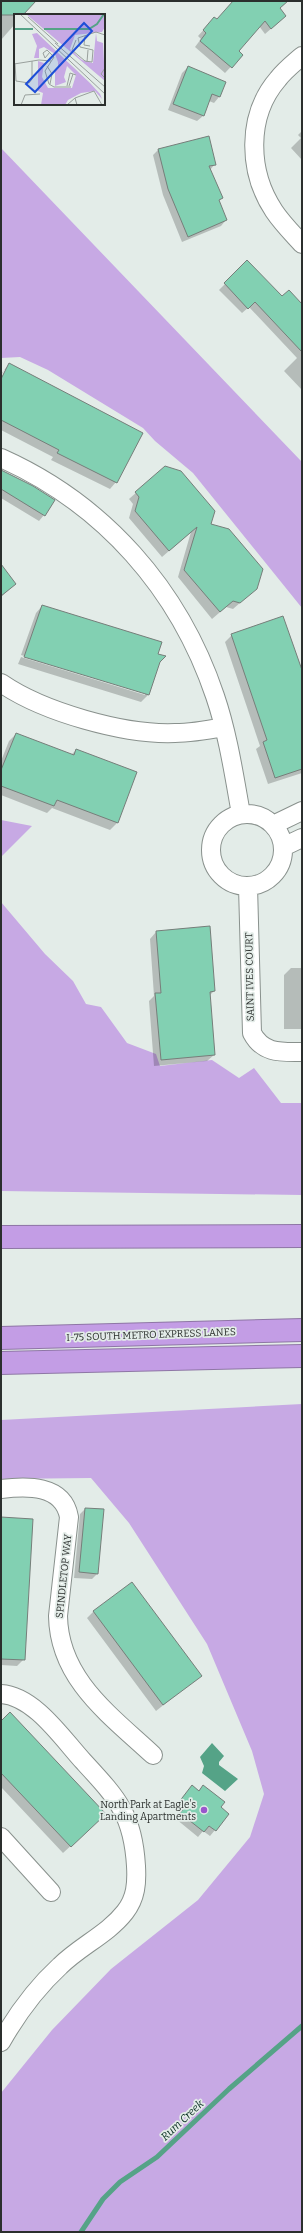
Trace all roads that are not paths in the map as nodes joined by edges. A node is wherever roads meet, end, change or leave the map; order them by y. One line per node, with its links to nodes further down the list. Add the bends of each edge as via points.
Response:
1 (302, 56): 2 (street, via 277,79 268,93 257,120 254,143 257,172 265,197)
2 (302, 244)
3 (1, 458): 5 (street, via 80,504 120,538 144,565 166,595 190,637 211,685)
4 (1, 683): 5 (street, via 39,703 83,718 128,729 174,733)
5 (224, 726): 7 (street)
6 (302, 811): 8 (street)
7 (241, 814): 8 (street, via 258,816); 11 (street, via 228,819 217,829 211,854 215,867 223,878 234,884)
8 (273, 825): 10 (street)
9 (302, 838): 10 (street)
10 (283, 847): 11 (street, via 281,862 274,874 263,883)
11 (248, 886): 12 (street, SAINT IVES COURT, via 252,1033 258,1044 268,1050)
12 (302, 1052)
13 (302, 1236): 14 (highway)
14 (1, 1237)
15 (302, 1330): 16 (highway, I-75 SOUTH METRO EXPRESS LANES)
16 (1, 1338)
17 (302, 1356): 18 (highway)
18 (1, 1363)
19 (1, 1489): 21 (street, SPINDLETOP WAY, via 37,1488 54,1494 64,1503 69,1516 58,1616 59,1637 64,1656 88,1692)
20 (1, 1694): 24 (street, via 16,1696 35,1708 120,1804 131,1827 135,1844 137,1884 132,1903 114,1924 56,1970 15,2017)
21 (153, 1755)
22 (1, 1837): 23 (street)
23 (51, 1892)
24 (1, 2042)

